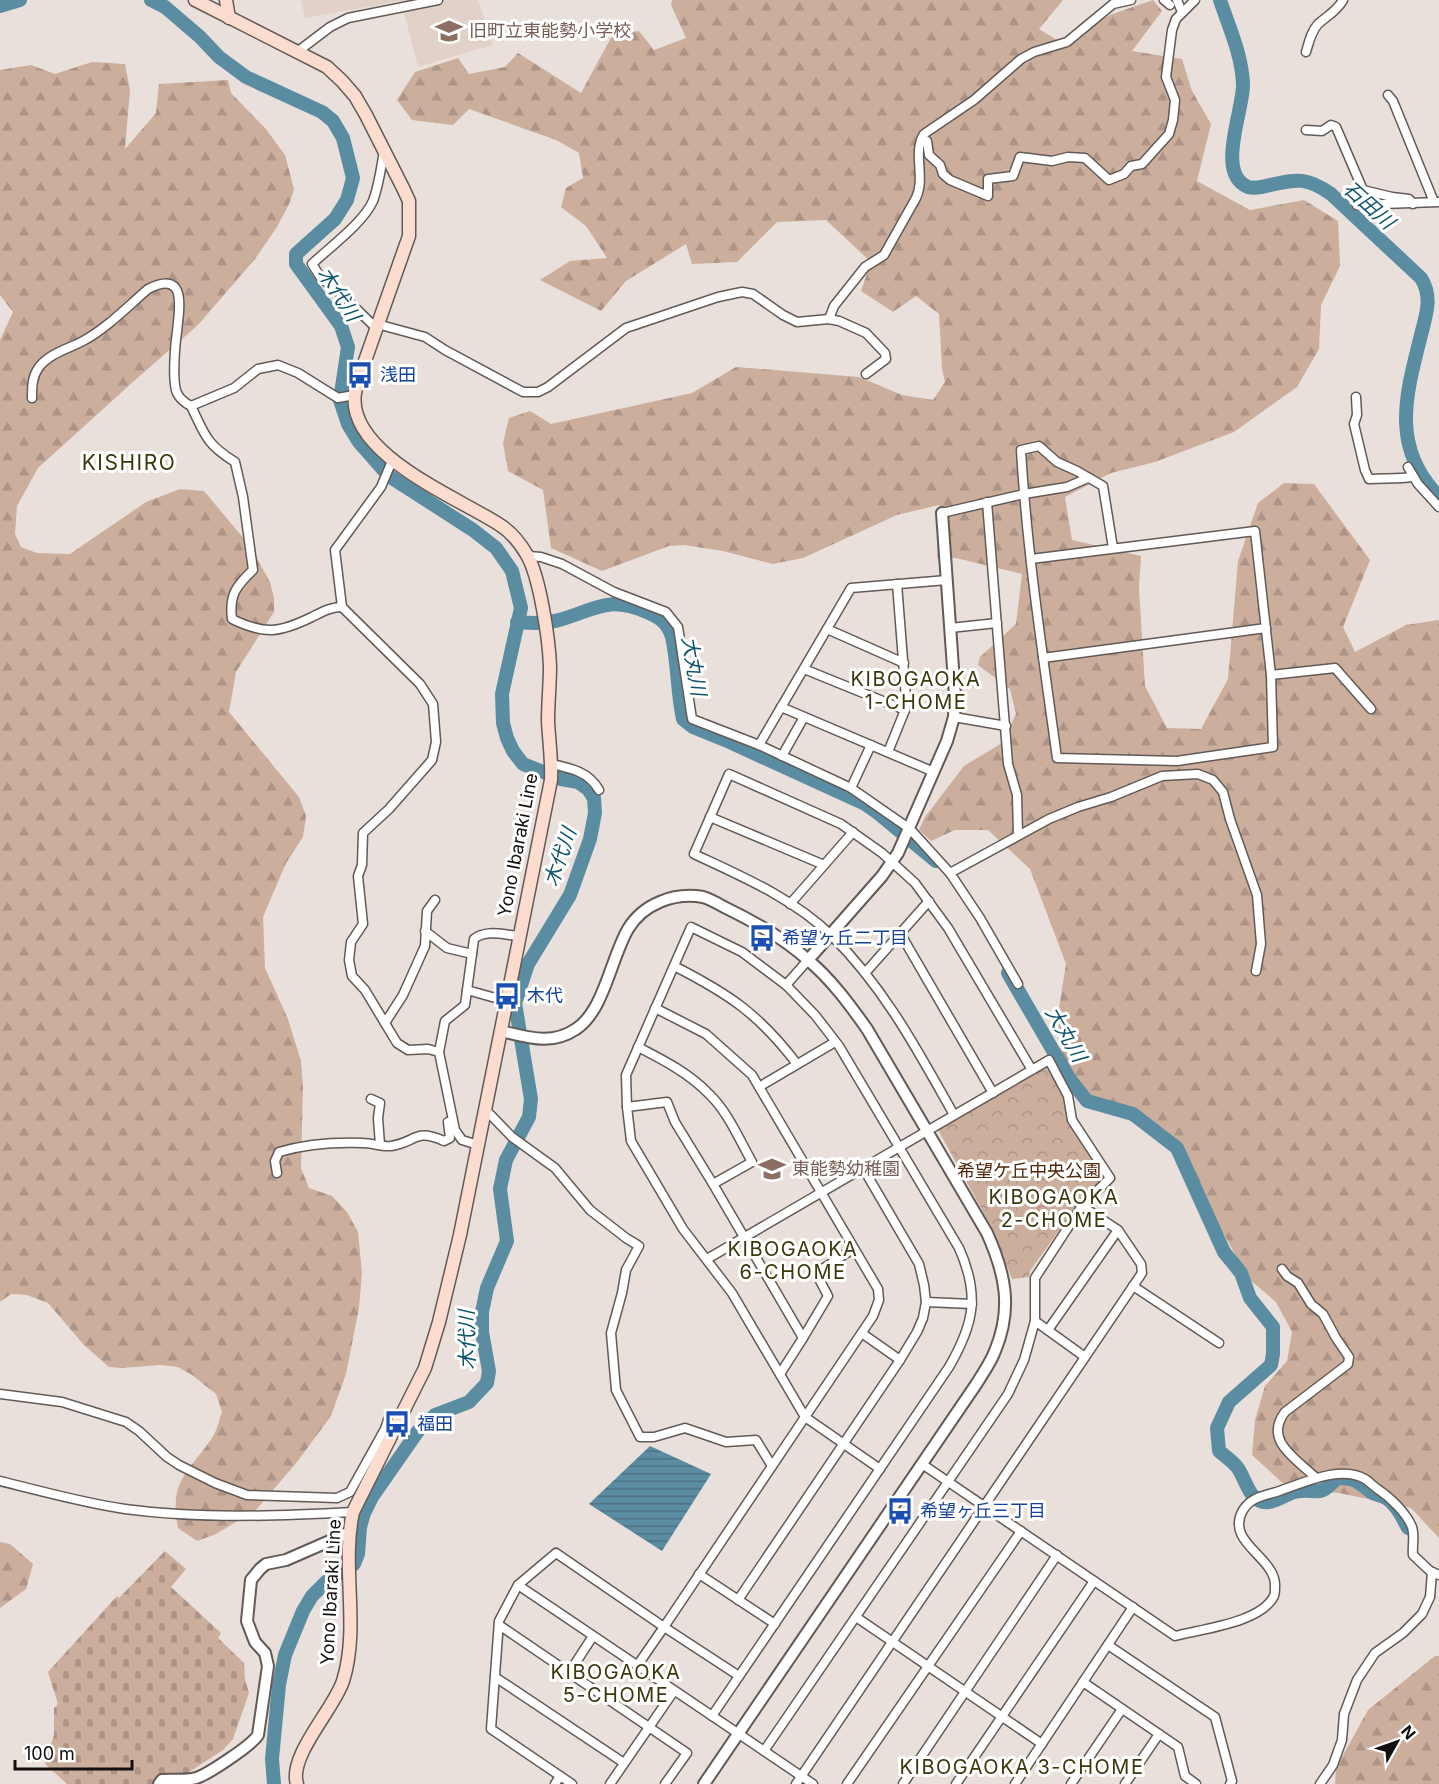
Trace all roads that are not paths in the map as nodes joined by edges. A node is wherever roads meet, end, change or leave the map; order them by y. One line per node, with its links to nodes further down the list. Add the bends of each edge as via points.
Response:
1 (195, 0): 9 (main road)
2 (226, 0): 9 (main road)
3 (438, 0): 10 (street, via 348,18)
4 (1131, 0): 14 (street, via 1113,4 1067,42 1021,59 975,100)
5 (1195, 0): 8 (street)
6 (1343, 0): 11 (street, via 1317,26)
7 (1170, 2): 8 (street)
8 (1182, 12): 14 (street, via 1172,30 1166,77 1175,100 1169,134 1142,164 1131,166 1124,174 1109,180 1085,158 1052,161 1020,157 1013,176 988,179 988,196 943,174)
9 (229, 18): 10 (main road)
10 (297, 52): 15 (main road, via 327,67 342,81 355,96)
11 (1306, 52)
12 (1388, 95): 16 (street)
13 (1306, 130): 17 (street, via 1336,127 1363,190 1410,199)
14 (922, 138): 19 (street, via 920,189 916,198 884,255 866,267 834,306)
15 (384, 151): 20 (main road, via 406,195 410,215 409,236); 20 (street, via 379,183 365,214 312,264 321,278)
16 (1437, 202): 17 (street)
17 (1413, 204): 18 (street)
18 (1357, 205)
19 (829, 319): 20 (street, via 797,322 742,291 718,297 626,328 538,392 523,392 424,337); 21 (street, via 866,333 885,352 882,364)
20 (376, 325): 22 (main road)
21 (866, 374)
22 (354, 394): 25 (street, via 338,398 278,365 258,369 234,388); 26 (main road, Yono Ibaraki Line, via 357,415)
23 (1356, 397): 28 (street, via 1354,424 1369,479)
24 (32, 398): 25 (street, via 32,384 41,365 103,327 148,289 166,283 179,292 181,306 175,359 177,392 184,403)
25 (191, 405): 39 (street, via 207,440 236,462 243,497 253,570 237,585 230,605 232,620 249,628 275,631 332,607)
26 (392, 461): 35 (main road, Yono Ibaraki Line, via 501,525); 39 (street, via 381,487 335,550)
27 (1408, 467): 28 (street)
28 (1413, 477): 32 (street)
29 (1088, 478): 30 (street, via 1067,487); 30 (street, via 1057,462 1039,446 1021,450); 34 (street, via 1103,486)
30 (1024, 494): 31 (street); 36 (street)
31 (987, 502): 33 (street); 40 (street)
32 (1439, 507)
33 (942, 513): 37 (street)
34 (1113, 548): 36 (street); 43 (street, via 1255,531)
35 (528, 556): 54 (street, via 562,564 615,592 666,612 678,627 692,718); 58 (main road, Yono Ibaraki Line, via 550,664)
36 (1031, 559): 44 (street)
37 (947, 580): 38 (street); 42 (street)
38 (897, 584): 41 (street, via 851,588); 45 (street)
39 (342, 607): 86 (street, via 420,684 433,704 436,742 432,760 363,833 358,876 363,924 351,942 349,960 352,976)
40 (997, 623): 42 (street); 53 (street)
41 (827, 628): 45 (street); 46 (street)
42 (950, 628): 52 (street)
43 (1266, 628): 44 (street); 47 (street)
44 (1043, 657): 47 (street, via 1057,758 1177,760 1273,747)
45 (904, 663): 50 (street)
46 (804, 669): 48 (street); 50 (street)
47 (1270, 675): 49 (street, via 1335,668)
48 (781, 707): 51 (street); 54 (street)
49 (1371, 709)
50 (904, 711): 56 (street)
51 (804, 717): 55 (street); 57 (street)
52 (954, 717): 53 (street); 59 (street)
53 (1006, 726): 65 (street, via 1008,764 1017,795)
54 (759, 745): 57 (street)
55 (871, 745): 56 (street); 60 (street)
56 (888, 752): 59 (street)
57 (782, 756): 60 (street)
58 (551, 771): 61 (street, via 573,769 590,777); 75 (main road, Yono Ibaraki Line)
59 (934, 772): 64 (street)
60 (851, 788): 64 (street)
61 (599, 790)
62 (710, 817): 63 (street, via 729,774); 67 (street); 71 (street, via 694,854)
63 (853, 832): 66 (street); 67 (street)
64 (908, 833): 66 (street); 68 (street)
65 (1018, 836): 68 (street); 79 (street, via 1078,807 1162,776 1198,774 1213,780 1223,792 1257,895 1261,944)
66 (892, 863): 70 (street); 74 (street)
67 (824, 865): 71 (street)
68 (950, 873): 81 (street)
69 (435, 900): 72 (street, via 427,911)
70 (929, 901): 73 (street); 92 (street)
71 (790, 904): 74 (street)
72 (424, 931): 76 (street, via 447,948); 86 (street, via 425,946 403,995)
73 (900, 933): 80 (street); 94 (street)
74 (830, 934): 77 (street); 80 (street)
75 (519, 936): 76 (street, via 479,935 474,939); 84 (main road, Yono Ibaraki Line)
76 (472, 954): 83 (street)
77 (808, 960): 82 (street); 87 (street, via 777,936 705,898 668,898 649,907 627,930 597,1001 576,1030 547,1040); 100 (street, via 867,1029)
78 (674, 966): 82 (street, via 691,927 742,952); 85 (street); 91 (street, via 708,983 756,1017)
79 (1256, 971)
80 (865, 973): 99 (street, via 888,1002)
81 (1018, 984)
82 (786, 985): 88 (street)
83 (467, 990): 84 (street); 90 (street, via 465,1005 445,1022)
84 (506, 1001): 87 (main road, Yono Ibaraki Line)
85 (655, 1008): 89 (street); 93 (street, via 706,1034 752,1075)
86 (385, 1023): 90 (street, via 397,1043 408,1050)
87 (503, 1032): 98 (main road, Yono Ibaraki Line)
88 (835, 1042): 91 (street); 103 (street)
89 (638, 1047): 97 (street, via 626,1074); 106 (street, via 686,1074 710,1094 752,1161)
90 (439, 1052): 96 (street)
91 (797, 1064): 93 (street)
92 (1032, 1070): 94 (street); 108 (street, via 1049,1060 1068,1096 1072,1120 1110,1178)
93 (759, 1087): 107 (street)
94 (993, 1093): 99 (street)
95 (371, 1099): 101 (street, via 380,1102)
96 (449, 1107): 101 (street, via 447,1140 425,1134 389,1146); 102 (street, via 462,1140)
97 (627, 1107): 106 (street, via 667,1102); 112 (street, via 631,1141 683,1229)
98 (484, 1108): 102 (main road, Yono Ibaraki Line); 130 (street, via 512,1137 555,1168 590,1210 639,1246 626,1270 611,1334 616,1390 640,1437 685,1428 726,1442 756,1440)
99 (954, 1115): 100 (street)
100 (927, 1131): 103 (street); 129 (street, via 987,1233 1004,1279 1006,1305 995,1351)
101 (380, 1145): 105 (street, via 335,1142 294,1148 276,1155)
102 (478, 1146): 136 (main road, Yono Ibaraki Line, via 430,1353)
103 (899, 1147): 104 (street); 116 (street, via 968,1267)
104 (863, 1168): 107 (street); 115 (street, via 919,1264)
105 (277, 1173)
106 (713, 1185): 110 (street)
107 (822, 1192): 110 (street); 111 (street)
108 (1082, 1206): 109 (street); 117 (street, via 1035,1278)
109 (1118, 1230): 114 (street, via 1141,1264 1142,1273); 118 (street)
110 (744, 1237): 112 (street); 120 (street)
111 (853, 1249): 119 (street, via 878,1289 877,1307); 120 (street, via 816,1272 828,1296)
112 (707, 1259): 124 (street)
113 (1282, 1269): 132 (street, via 1323,1314 1349,1357 1348,1364 1279,1420 1278,1437 1283,1446)
114 (1133, 1286): 121 (street); 122 (street)
115 (926, 1302): 116 (street); 123 (street, via 918,1332)
116 (972, 1304): 131 (street, via 967,1334 958,1351)
117 (1035, 1321): 118 (street); 134 (street, via 1024,1360 1008,1394)
118 (1048, 1330): 122 (street)
119 (863, 1334): 123 (street); 126 (street)
120 (803, 1338): 124 (street)
121 (1220, 1343)
122 (1085, 1357): 135 (street)
123 (900, 1360): 128 (street)
124 (780, 1374): 126 (street)
125 (0, 1394): 127 (street, via 62,1402 126,1422 179,1465 246,1495 273,1497 337,1498 350,1492)
126 (805, 1417): 128 (street); 130 (street)
127 (388, 1420)
128 (843, 1443): 131 (street); 144 (street)
129 (922, 1464): 134 (street); 165 (street)
130 (772, 1466): 141 (street)
131 (880, 1469): 147 (street)
132 (1316, 1478): 140 (street, via 1352,1474 1366,1479 1394,1501 1412,1527 1413,1555); 145 (street, via 1254,1499 1243,1511 1238,1526 1242,1537 1276,1579 1275,1596 1264,1607 1247,1618 1175,1635)
133 (0, 1481): 136 (street, via 125,1509 210,1515)
134 (948, 1481): 135 (street); 146 (street)
135 (984, 1506): 137 (street); 151 (street)
136 (353, 1512): 138 (main road, Yono Ibaraki Line)
137 (1021, 1532): 139 (street); 154 (street)
138 (348, 1533): 173 (street, via 286,1560 266,1564 251,1580 247,1621 268,1666 254,1742 196,1778 162,1780); 174 (main road, Yono Ibaraki Line, via 348,1660 335,1700 302,1754 296,1770)
139 (1057, 1555): 142 (street); 160 (street)
140 (1435, 1573): 188 (street, via 1422,1614 1375,1653 1357,1680 1344,1714 1342,1740 1333,1765)
141 (699, 1574): 144 (street); 149 (street)
142 (1094, 1581): 145 (street); 163 (street)
143 (518, 1586): 148 (street); 149 (street, via 556,1553); 150 (street)
144 (738, 1600): 147 (street)
145 (1133, 1607): 152 (street)
146 (856, 1617): 151 (street); 168 (street)
147 (775, 1624): 156 (street)
148 (499, 1625): 155 (street); 157 (street)
149 (664, 1627): 153 (street); 156 (street)
150 (593, 1636): 153 (street); 155 (street)
151 (892, 1642): 154 (street); 171 (street)
152 (1108, 1645): 158 (street); 187 (street, via 1215,1718)
153 (637, 1666): 159 (street)
154 (928, 1666): 160 (street); 180 (street)
155 (569, 1673): 164 (street)
156 (739, 1676): 162 (street)
157 (495, 1677): 169 (street); 170 (street, via 491,1729)
158 (1083, 1682): 161 (street); 167 (street)
159 (674, 1690): 162 (street); 164 (street)
160 (965, 1692): 163 (street); 181 (street)
161 (1122, 1709): 166 (street); 184 (street)
162 (712, 1716): 165 (street)
163 (1002, 1717): 167 (street); 182 (street)
164 (649, 1727): 169 (street); 177 (street, via 687,1753)
165 (738, 1734): 168 (street); 178 (street)
166 (1159, 1734): 172 (street, via 1178,1747); 185 (street)
167 (1042, 1744): 183 (street)
168 (764, 1751): 171 (street)
169 (624, 1763): 176 (street)
170 (558, 1780): 175 (street)
171 (799, 1780): 179 (street)
172 (1182, 1780): 186 (street)
173 (159, 1784)
174 (297, 1784)
175 (572, 1784)
176 (610, 1784)
177 (665, 1784)
178 (704, 1784)
179 (813, 1784)
180 (848, 1784)
181 (903, 1784)
182 (956, 1784)
183 (1015, 1784)
184 (1071, 1784)
185 (1125, 1784)
186 (1196, 1784)
187 (1230, 1784)
188 (1320, 1784)

